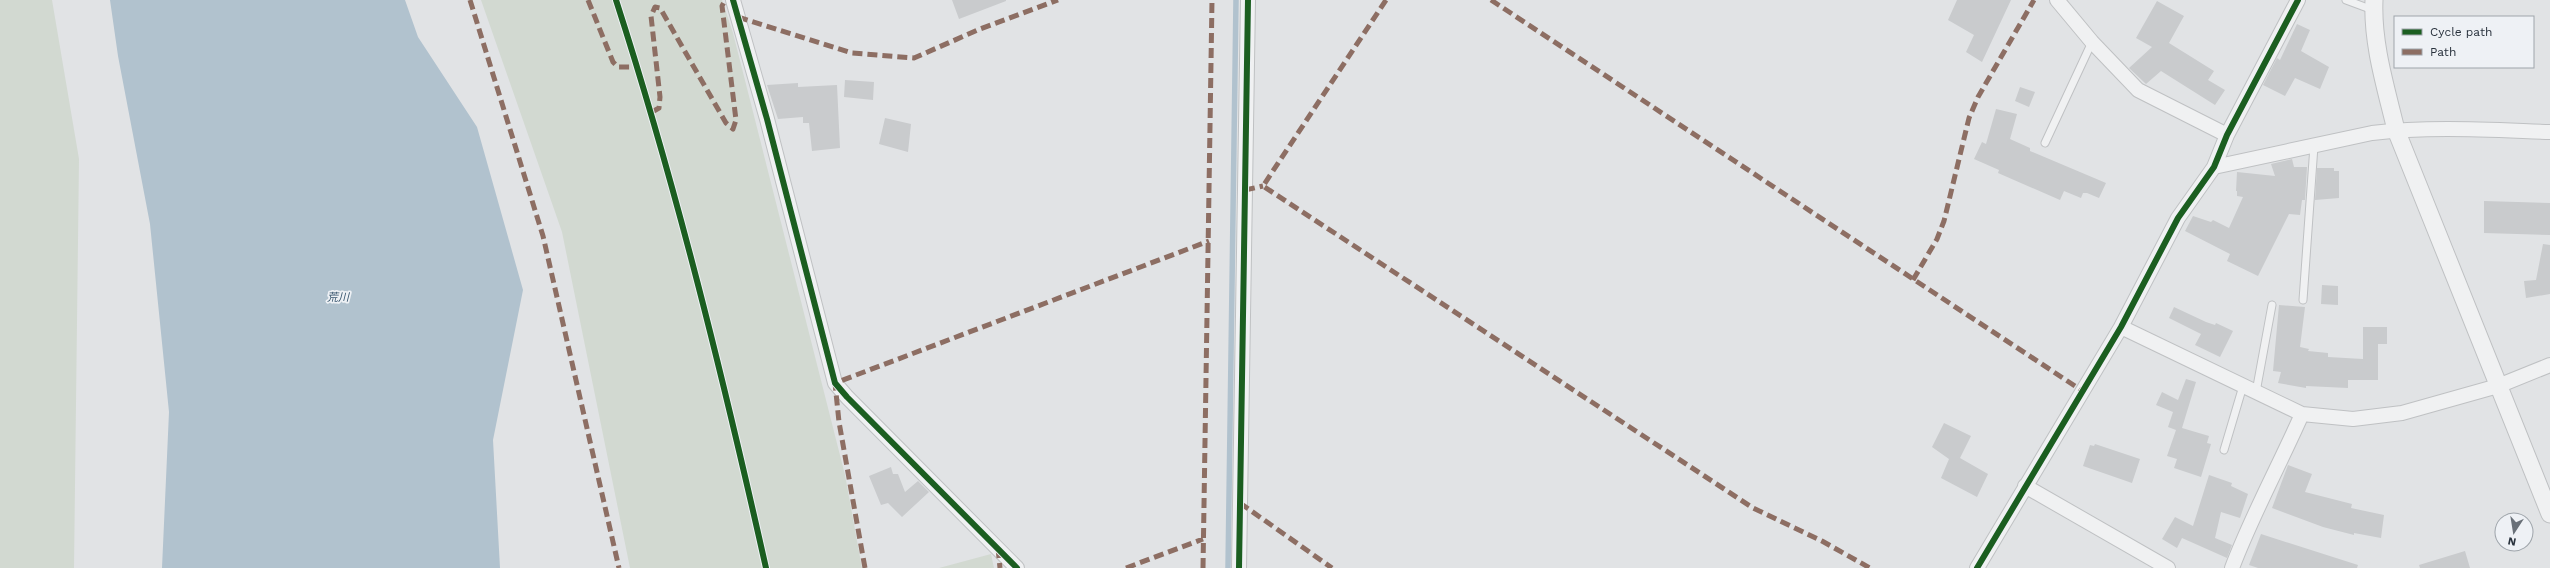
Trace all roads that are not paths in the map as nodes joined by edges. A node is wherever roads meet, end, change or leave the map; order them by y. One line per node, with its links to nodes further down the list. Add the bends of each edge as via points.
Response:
1 (733, 0): 24 (street, via 767,119 835,383)
2 (1248, 0): 25 (street)
3 (2057, 0): 7 (street)
4 (2298, 0): 10 (street)
5 (2346, 0): 6 (lane)
6 (2373, 5): 8 (street, via 2382,73)
7 (2092, 42): 10 (street, via 2138,90); 11 (lane)
8 (2396, 130): 9 (street); 12 (street); 18 (street)
9 (2550, 132)
10 (2227, 136): 13 (street)
11 (2044, 144)
12 (2314, 146): 13 (street); 14 (lane)
13 (2214, 167): 16 (street, via 2178,218)
14 (2303, 300)
15 (2272, 304): 19 (lane)
16 (2121, 327): 19 (street); 22 (street)
17 (2550, 365): 18 (street)
18 (2498, 386): 20 (street, via 2402,413 2353,419); 23 (street)
19 (2249, 389): 20 (street); 21 (lane)
20 (2302, 414): 28 (street, via 2247,530)
21 (2224, 450)
22 (2025, 486): 26 (street); 27 (street)
23 (2550, 514)
24 (1017, 568)
25 (1239, 568)
26 (1977, 568)
27 (2168, 568)
28 (2232, 568)

